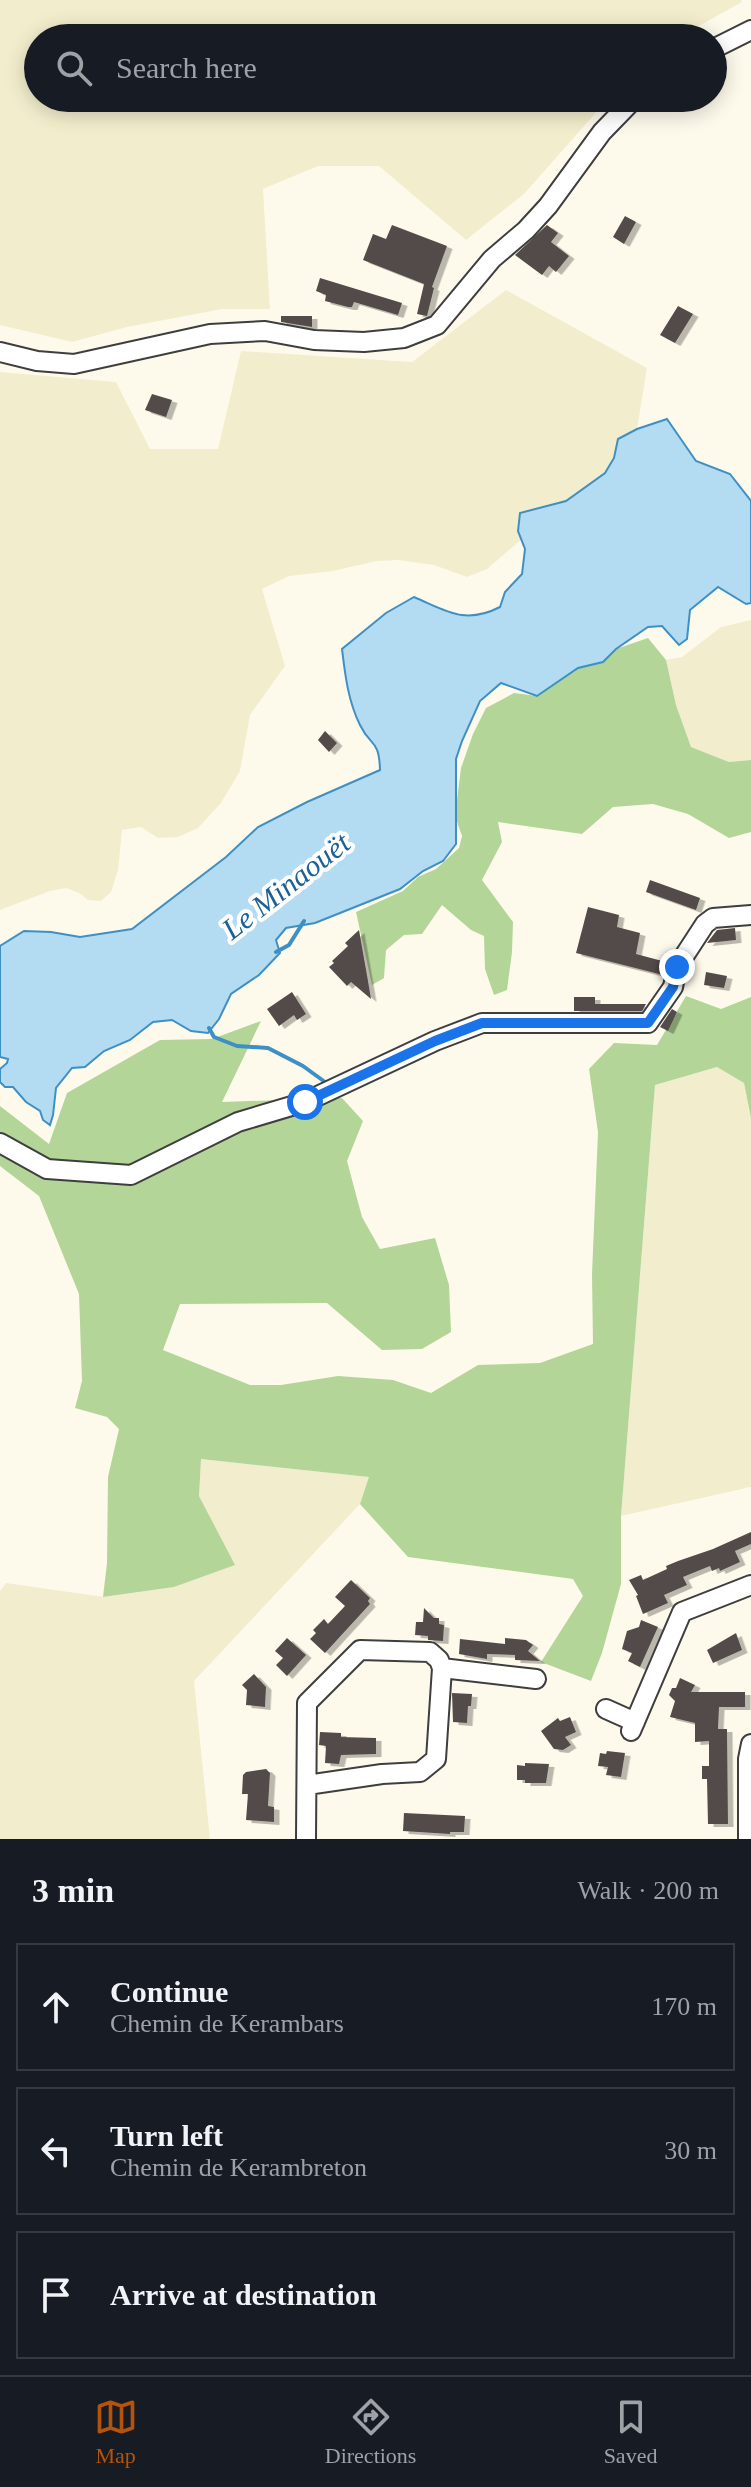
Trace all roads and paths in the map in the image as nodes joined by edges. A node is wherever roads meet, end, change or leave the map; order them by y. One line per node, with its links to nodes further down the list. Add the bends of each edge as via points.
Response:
1 (751, 30): 2 (street)
2 (727, 42)
3 (621, 112): 4 (street, via 548,206 492,259 437,325 426,330 364,342 265,331 210,334 74,364)
4 (0, 352)
5 (751, 915): 6 (street, via 713,918 705,924 648,1023 482,1023 305,1102 238,1122 131,1175 47,1169)
6 (0, 1143)
7 (751, 1585): 10 (street, via 682,1612 633,1727)
8 (442, 1668): 9 (street); 12 (street, via 436,1759 420,1772); 12 (street, via 430,1652 360,1650 307,1703)
9 (536, 1679)
10 (606, 1709)
11 (751, 1744): 14 (street)
12 (307, 1785): 13 (street)
13 (306, 1839)
14 (748, 1839)

